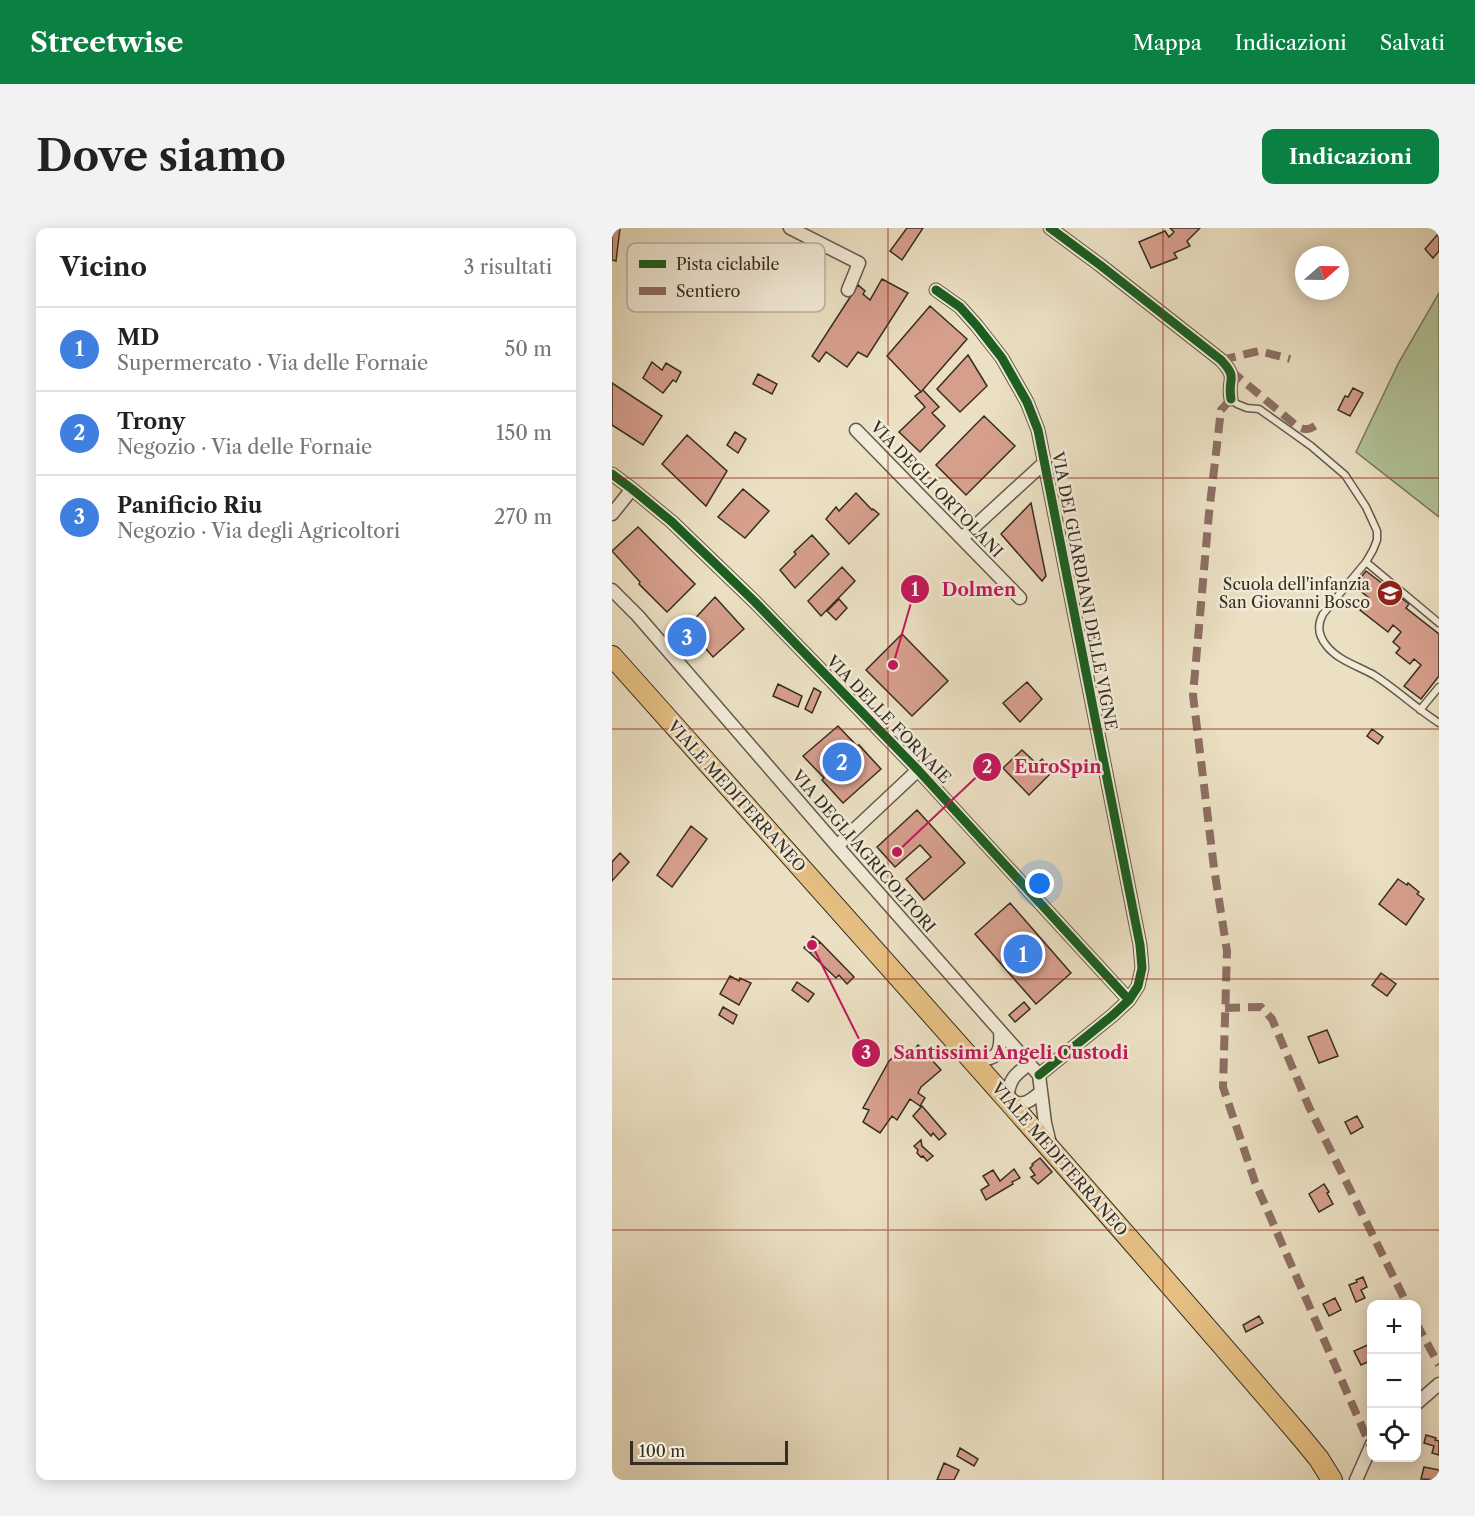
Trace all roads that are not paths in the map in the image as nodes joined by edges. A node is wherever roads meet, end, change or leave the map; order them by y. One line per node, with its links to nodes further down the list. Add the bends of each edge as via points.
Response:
1 (790, 228): 3 (street)
2 (1050, 228): 7 (street, via 1221,360 1230,370)
3 (820, 243)
4 (825, 246): 5 (street, via 859,263)
5 (848, 290)
6 (936, 290): 9 (street, VIA DEI GUARDIANI DELLE VIGNE, via 960,307 1002,358 1027,402)
7 (1231, 399): 14 (lane, via 1246,408 1259,409 1345,475 1377,531 1377,540)
8 (856, 430): 13 (street, VIA DEGLI ORTOLANI)
9 (1045, 462): 13 (street); 24 (street, VIA DEI GUARDIANI DELLE VIGNE, via 1140,945 1142,968 1138,986)
10 (612, 474): 11 (street, VIA DELLE FORNAIE)
11 (632, 489): 12 (street); 22 (street, VIA DELLE FORNAIE, via 755,602)
12 (612, 514)
13 (962, 538): 16 (street, VIA DEGLI ORTOLANI)
14 (1366, 562): 17 (lane); 20 (lane, via 1323,614 1319,631 1333,652 1374,675)
15 (612, 590): 23 (street, VIA DEGLI AGRICOLTORI)
16 (1020, 598)
17 (1439, 623)
18 (612, 656): 26 (main road, VIALE MEDITERRANEO)
19 (1439, 687): 20 (lane)
20 (1420, 710): 21 (lane)
21 (1439, 723)
22 (918, 770): 23 (street); 24 (street, VIA DELLE FORNAIE)
23 (837, 846): 25 (street, VIA DEGLI AGRICOLTORI)
24 (1129, 1000): 29 (street)
25 (1000, 1031): 26 (street, via 1001,1045 996,1054 983,1060); 27 (street, VIA DEGLI AGRICOLTORI)
26 (970, 1057): 28 (main road, VIALE MEDITERRANEO)
27 (1029, 1064): 29 (street, VIA DEGLI AGRICOLTORI); 30 (street)
28 (984, 1073): 30 (street); 32 (main road, VIALE MEDITERRANEO)
29 (1039, 1075): 31 (street)
30 (1014, 1076): 32 (street)
31 (1041, 1092): 32 (street, via 1018,1104); 33 (street)
32 (1008, 1100): 33 (main road, VIALE MEDITERRANEO)
33 (1053, 1153): 37 (main road, VIALE MEDITERRANEO, via 1301,1437)
34 (1439, 1384): 35 (street)
35 (1421, 1400)
36 (1367, 1454): 38 (street)
37 (1332, 1480)
38 (1356, 1480)

